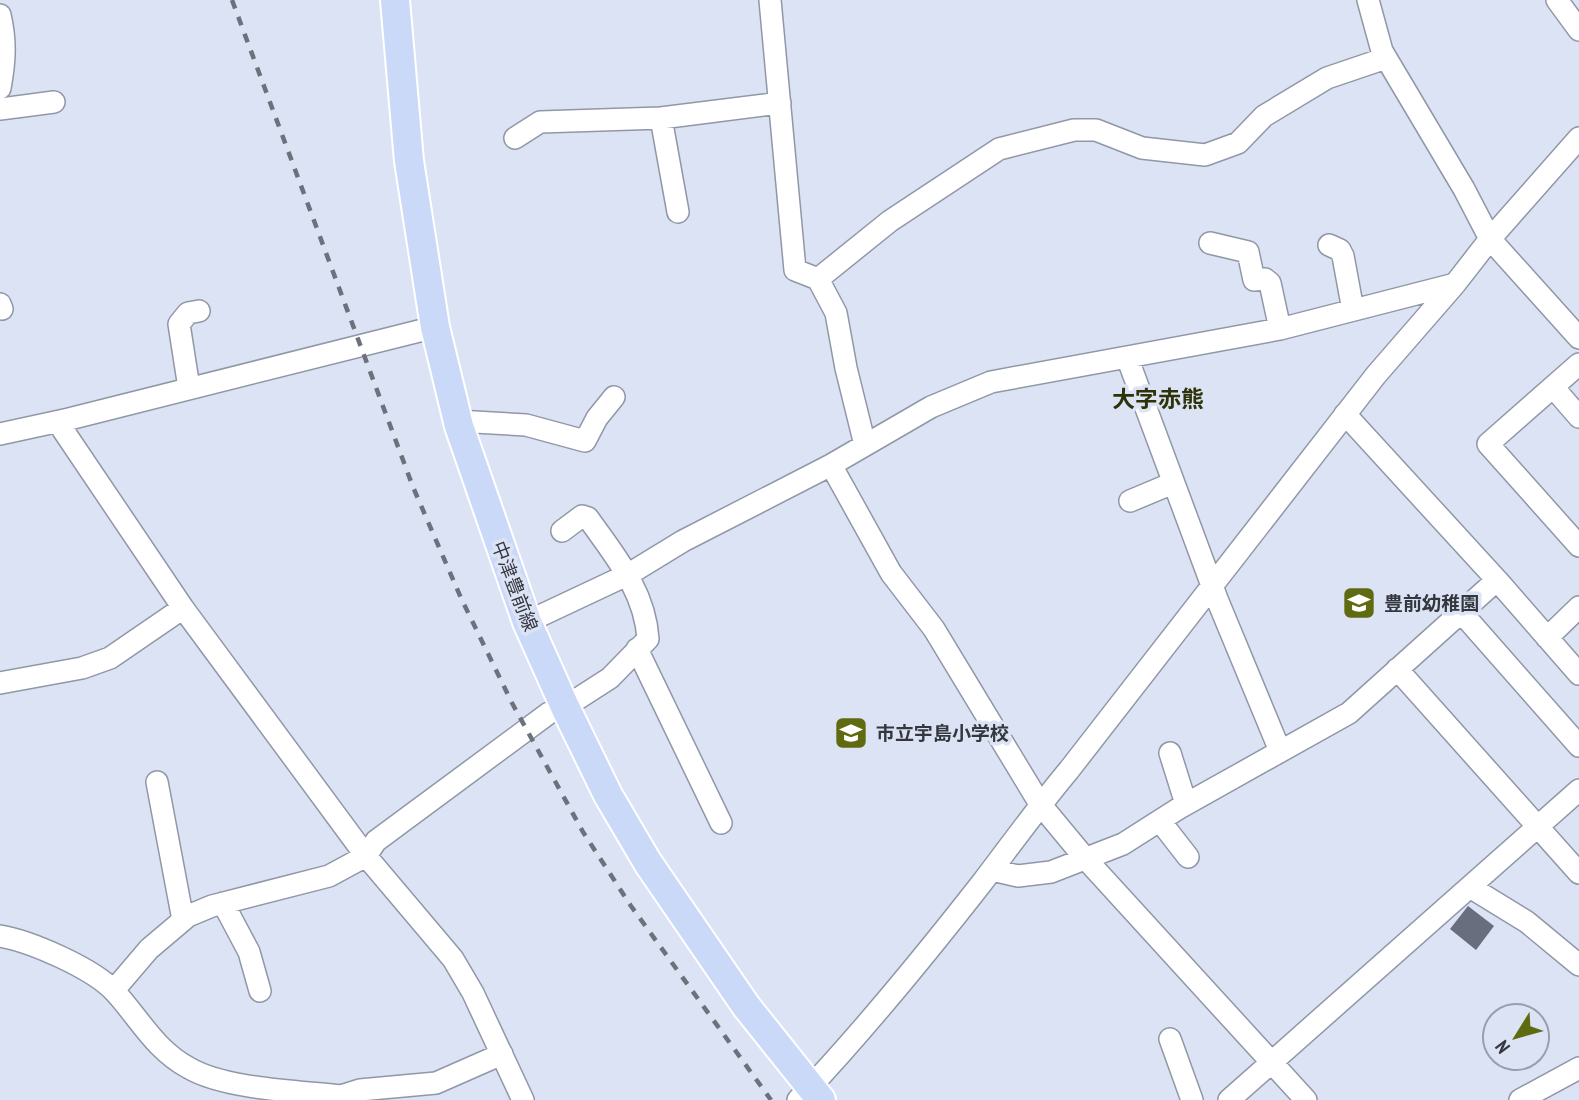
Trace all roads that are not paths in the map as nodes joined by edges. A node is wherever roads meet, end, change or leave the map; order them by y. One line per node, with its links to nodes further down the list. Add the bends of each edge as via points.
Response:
1 (394, 0): 23 (main road, 中津豊前線, via 409,161)
2 (770, 0): 10 (street)
3 (1368, 0): 7 (street)
4 (1557, 0): 6 (street)
5 (0, 15): 8 (street, via 5,39)
6 (1579, 30)
7 (1386, 58): 16 (street); 19 (street, via 1327,78 1264,116 1238,143 1205,155 1142,148 1096,130 1074,130 999,149 890,221)
8 (0, 88)
9 (54, 102): 11 (street)
10 (780, 103): 12 (street); 19 (street, via 795,270)
11 (0, 109)
12 (661, 118): 13 (street, via 540,122); 15 (street)
13 (515, 138)
14 (1579, 138): 16 (street)
15 (678, 212)
16 (1490, 239): 20 (street); 25 (street)
17 (1210, 243): 24 (street, via 1248,252 1254,280 1270,283)
18 (1329, 245): 21 (street, via 1343,256)
19 (818, 279): 36 (street, via 836,313)
20 (1455, 284): 21 (street); 31 (street)
21 (1353, 310): 24 (street)
22 (199, 311): 29 (street, via 188,313 179,324)
23 (435, 327): 29 (street); 34 (main road, 中津豊前線)
24 (1280, 329): 26 (street)
25 (1579, 338)
26 (1127, 357): 36 (street, via 991,382 931,407); 38 (street)
27 (1579, 364): 28 (street)
28 (1553, 387): 32 (street); 41 (street, via 1488,444)
29 (188, 388): 33 (street)
30 (614, 397): 34 (street, via 585,441 526,425)
31 (1345, 414): 43 (street); 44 (street)
32 (1579, 417)
33 (69, 419): 35 (street); 46 (street, via 63,430)
34 (457, 421): 48 (main road, 中津豊前線)
35 (0, 434)
36 (865, 444): 37 (street)
37 (831, 465): 42 (street); 60 (street, via 891,573 934,629)
38 (1173, 483): 39 (street); 44 (street)
39 (1130, 501)
40 (562, 531): 42 (street, via 582,516 588,518)
41 (1579, 546)
42 (629, 573): 48 (street); 50 (street, via 647,620 648,639)
43 (1497, 580): 47 (street); 49 (street)
44 (1212, 584): 56 (street); 60 (street)
45 (1579, 607): 49 (street)
46 (183, 608): 53 (street, via 110,658 82,668); 65 (street)
47 (1461, 612): 51 (street); 55 (street)
48 (527, 622): 54 (main road, 中津豊前線)
49 (1547, 638): 52 (street)
50 (637, 649): 54 (street, via 610,678); 63 (street)
51 (1397, 668): 56 (street, via 1349,713); 64 (street)
52 (1579, 674)
53 (0, 683)
54 (565, 707): 65 (street, via 548,713 446,787 376,841); 81 (main road, 中津豊前線, via 648,863)
55 (1579, 746)
56 (1280, 751): 61 (street)
57 (1170, 753): 61 (street)
58 (157, 782): 72 (street)
59 (1577, 795): 64 (street)
60 (1040, 804): 67 (street); 68 (street)
61 (1186, 804): 62 (street)
62 (1160, 821): 66 (street); 67 (street, via 1123,844)
63 (721, 823)
64 (1538, 828): 69 (street); 70 (street)
65 (366, 856): 71 (street, via 329,876); 78 (street, via 453,959)
66 (1188, 857)
67 (1084, 858): 68 (street, via 1066,868 1033,875); 79 (street)
68 (992, 870): 81 (street)
69 (1579, 873)
70 (1470, 887): 74 (street, via 1527,922); 79 (street)
71 (223, 903): 72 (street); 76 (street, via 249,952)
72 (184, 920): 75 (street, via 149,949)
73 (0, 936): 75 (street, via 80,967)
74 (1579, 965)
75 (114, 990): 82 (street, via 162,1049 188,1068 219,1082)
76 (260, 991)
77 (1170, 1039): 84 (street)
78 (502, 1054): 82 (street, via 436,1083 360,1090); 83 (street)
79 (1272, 1062): 85 (street); 86 (street)
80 (1579, 1068): 87 (street)
81 (810, 1096)
82 (342, 1098)
83 (523, 1100)
84 (1192, 1100)
85 (1229, 1100)
86 (1306, 1100)
87 (1520, 1100)

